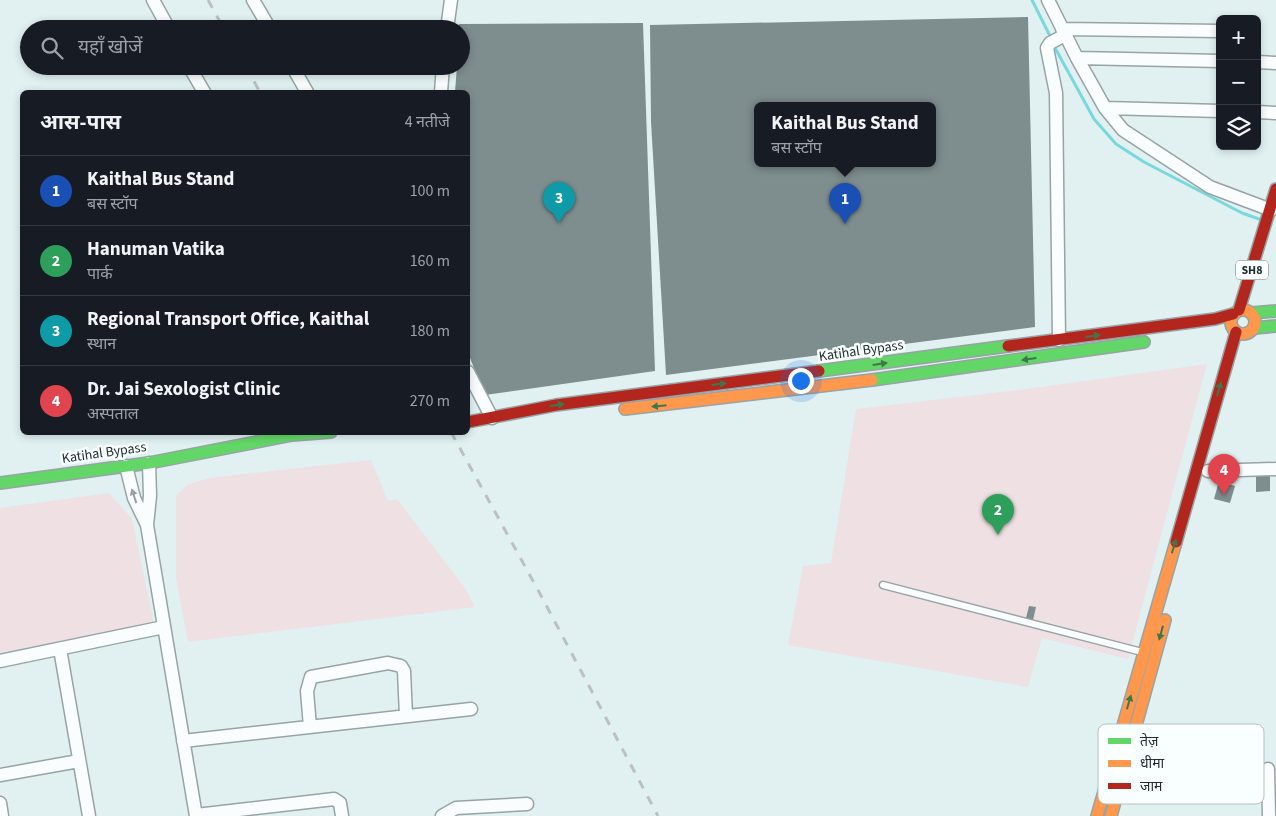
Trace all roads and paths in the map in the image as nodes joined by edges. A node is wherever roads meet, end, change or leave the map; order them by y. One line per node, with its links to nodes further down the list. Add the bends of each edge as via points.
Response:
1 (153, 0): 5 (street)
2 (253, 0): 6 (street)
3 (451, 0): 7 (street)
4 (1048, 0): 9 (street)
5 (164, 20)
6 (265, 20)
7 (448, 20)
8 (1216, 32): 9 (street)
9 (1058, 36): 10 (street); 33 (street, via 1047,48 1056,93)
10 (1076, 58): 11 (street); 20 (street)
11 (1216, 61)
12 (1261, 62): 13 (street)
13 (1276, 63)
14 (194, 75): 17 (street)
15 (297, 75): 18 (street)
16 (442, 75): 19 (street)
17 (203, 90)
18 (306, 90)
19 (441, 90)
20 (1105, 108): 21 (street); 25 (street, via 1124,130 1191,176)
21 (1216, 111)
22 (1261, 112): 23 (street)
23 (1276, 112)
24 (1276, 189): 25 (main road, SH8)
25 (1270, 212): 28 (main road, SH8)
26 (1260, 281): 28 (main road, SH8)
27 (1276, 311): 28 (main road, Katihal Bypass)
28 (1243, 312): 30 (main road, via 1230,323); 31 (main road, via 1255,320); 33 (main road, Katihal Bypass, one-way to 28, via 1216,319)
29 (1276, 326): 31 (main road)
30 (1234, 330): 31 (main road); 32 (main road); 50 (main road, one-way to 30)
31 (1251, 331): 44 (main road)
32 (1218, 332)
33 (1059, 340): 38 (main road, Katihal Bypass, one-way to 33, via 556,405)
34 (1160, 340): 36 (main road, one-way to 36, via 800,390)
35 (470, 376): 38 (street)
36 (615, 410)
37 (576, 414): 38 (main road, Katihal Bypass)
38 (492, 418): 39 (main road, Katihal Bypass)
39 (470, 422)
40 (292, 435): 41 (main road, Katihal Bypass)
41 (149, 463): 42 (main road, Katihal Bypass); 46 (street)
42 (126, 466): 45 (main road, Katihal Bypass); 46 (street, one-way to 42, via 134,498)
43 (1276, 469): 44 (street)
44 (1208, 471): 55 (main road, one-way to 55)
45 (0, 483)
46 (147, 525): 48 (street)
47 (883, 585): 50 (lane)
48 (164, 627): 49 (street); 57 (street)
49 (60, 649): 51 (street); 58 (street)
50 (1143, 652): 54 (main road, one-way to 50)
51 (0, 661)
52 (471, 709): 53 (street)
53 (406, 716): 56 (street); 56 (street, via 404,671 401,666 388,663 311,677 307,691)
54 (1122, 724)
55 (1136, 724)
56 (310, 727): 57 (street)
57 (183, 741): 64 (street)
58 (79, 761): 60 (street); 66 (street)
59 (1268, 769): 69 (street)
60 (0, 775)
61 (0, 803): 65 (street)
62 (527, 804): 68 (street, via 456,808)
63 (291, 810): 64 (street); 67 (street, via 334,799 340,803)
64 (196, 815)
65 (2, 816)
66 (89, 816)
67 (342, 816)
68 (442, 816)
69 (1270, 816)

